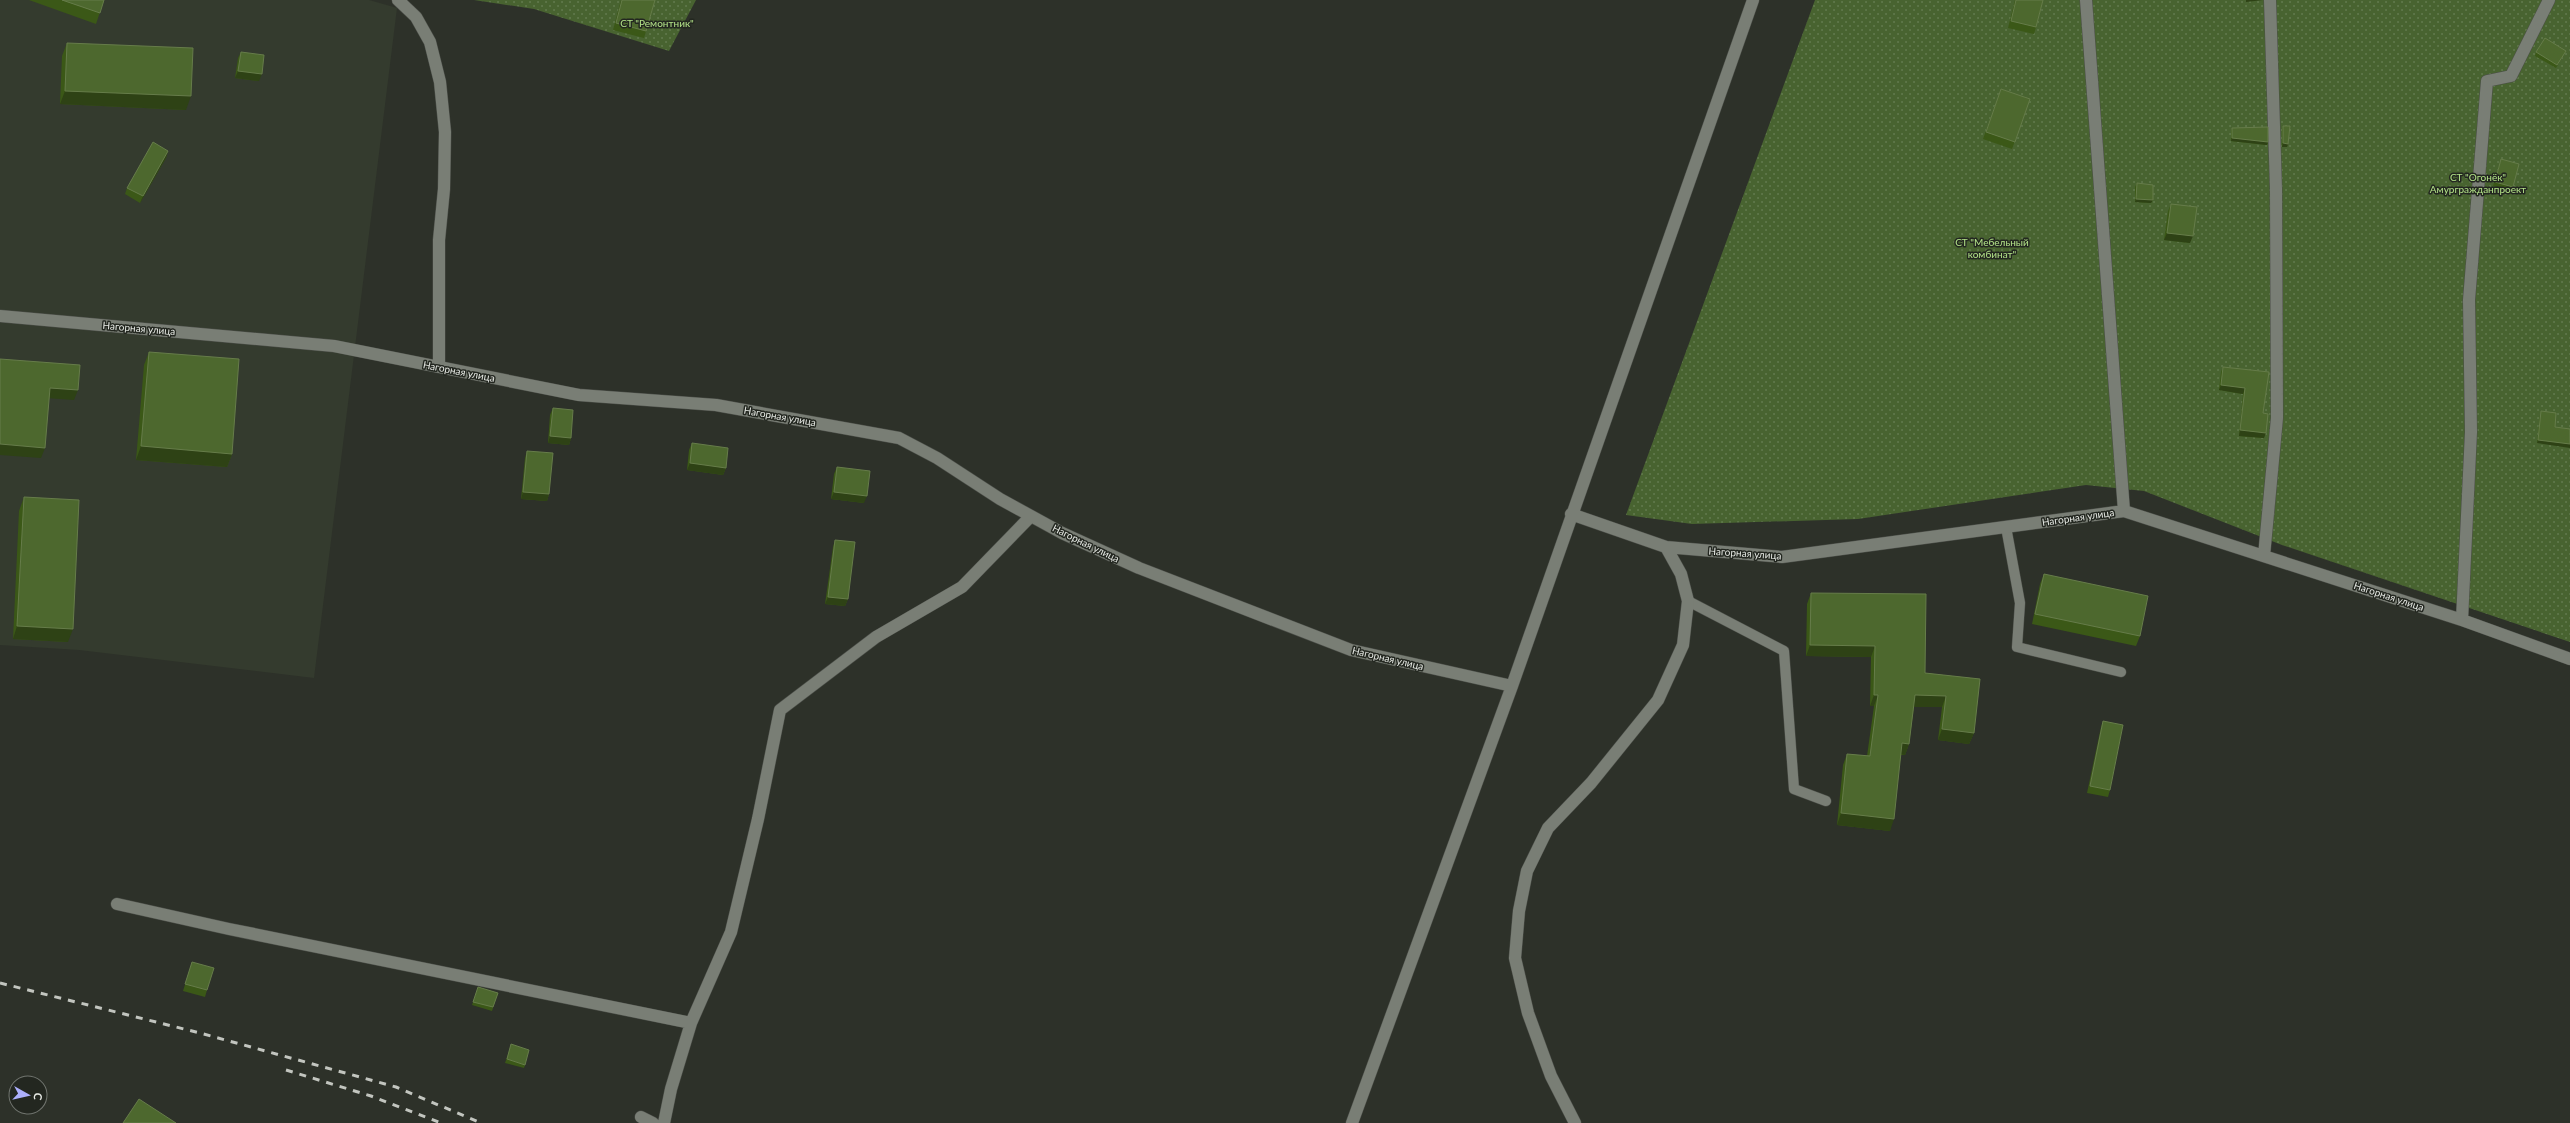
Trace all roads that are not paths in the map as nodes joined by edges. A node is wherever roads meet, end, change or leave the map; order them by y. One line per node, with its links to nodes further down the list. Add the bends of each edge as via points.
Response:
1 (398, 0): 7 (street, via 416,18 430,42 440,82 444,132 444,189 439,240)
2 (1753, 0): 9 (street)
3 (2086, 0): 8 (street)
4 (2270, 0): 13 (street, via 2276,189 2277,418)
5 (2549, 0): 15 (street, via 2512,76 2487,81 2469,300 2471,432)
6 (0, 316): 7 (street, Нагорная улица, via 334,346)
7 (439, 367): 10 (street, Нагорная улица, via 579,395 716,405 898,438 937,458 962,476)
8 (2124, 511): 11 (street, Нагорная улица); 13 (street, Нагорная улица)
9 (1571, 514): 12 (street, Нагорная улица); 18 (street)
10 (1031, 516): 18 (street, Нагорная улица, via 1139,568 1352,650); 21 (street, via 962,587 876,637 780,710 758,819 731,932)
11 (2006, 527): 12 (street, Нагорная улица, via 1782,556); 17 (lane, via 2020,604 2017,647)
12 (1666, 547): 14 (street, via 1681,574)
13 (2264, 556): 15 (street, Нагорная улица)
14 (1688, 601): 19 (lane, via 1784,651 1794,789); 26 (street, via 1683,645 1658,700 1591,783 1548,828 1527,871 1519,911 1515,958 1528,1013 1551,1076)
15 (2462, 620): 16 (street, Нагорная улица)
16 (2570, 659)
17 (2122, 672)
18 (1512, 686): 25 (street)
19 (1826, 801)
20 (117, 904): 21 (street)
21 (692, 1023): 24 (street, via 671,1089)
22 (641, 1117): 23 (street)
23 (653, 1123)
24 (664, 1123)
25 (1352, 1123)
26 (1575, 1123)

